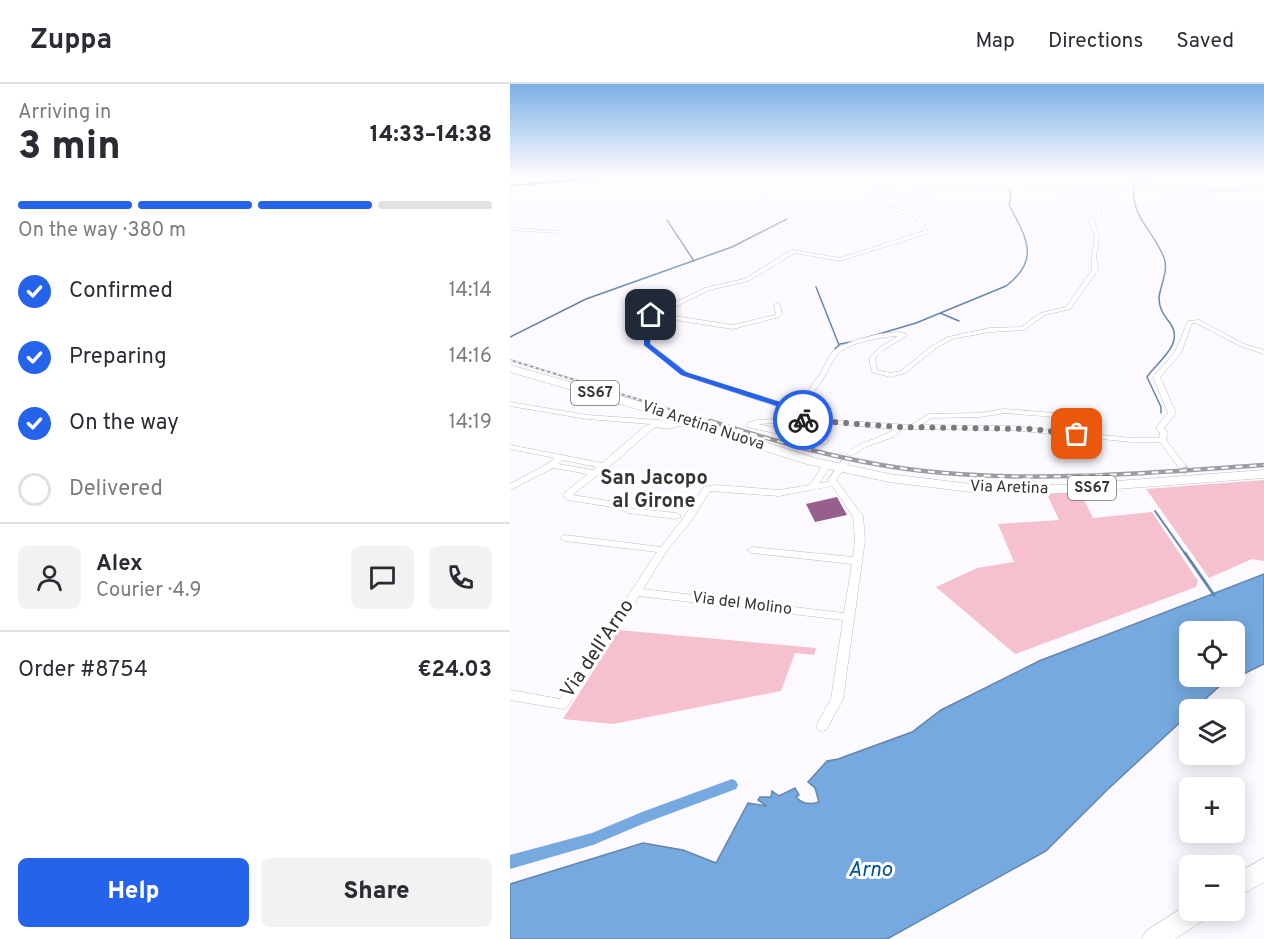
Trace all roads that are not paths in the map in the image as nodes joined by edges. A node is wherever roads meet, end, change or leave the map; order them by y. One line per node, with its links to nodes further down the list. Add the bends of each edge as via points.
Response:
1 (916, 216): 6 (street, via 927,232 840,260 794,250 746,280 707,289)
2 (1097, 216): 10 (street, via 1091,220 1097,237 1095,270 1068,308 1043,314 1022,329 950,338 896,374 874,371 872,358 904,335 886,334 845,347 836,352 818,384)
3 (510, 230): 4 (street)
4 (559, 232)
5 (777, 305): 6 (street, via 777,316 733,327)
6 (651, 315): 10 (street, via 647,319 647,345 684,373)
7 (1264, 352): 19 (street, via 1197,321 1190,322 1178,353 1156,377 1172,413 1160,428 1164,433)
8 (510, 368): 12 (main road, Via Aretina Nuova / SS67)
9 (510, 404): 12 (street, via 587,417)
10 (796, 410): 13 (street)
11 (1081, 417): 17 (street, via 1004,411 929,416)
12 (676, 420): 22 (main road, Via Aretina Nuova / SS67); 24 (street, via 670,427 650,426)
13 (793, 420): 14 (street, via 750,425 824,442); 15 (street)
14 (818, 423)
15 (888, 426): 16 (street); 18 (street)
16 (900, 427): 17 (street); 18 (street)
17 (912, 427): 19 (street, via 1021,429)
18 (880, 438): 22 (street, via 861,445)
19 (1162, 440): 26 (street)
20 (510, 447): 21 (street)
21 (561, 457): 23 (street); 24 (street)
22 (841, 462): 26 (main road, Via Aretina / SS67, via 909,481 993,489 1063,489); 28 (street, via 832,479); 30 (street)
23 (552, 465): 25 (street); 29 (street)
24 (604, 466): 25 (street)
25 (594, 473): 31 (street, via 568,497)
26 (1188, 473): 27 (main road, Via Aretina / SS67)
27 (1264, 474)
28 (837, 485): 30 (street); 35 (street, via 860,519)
29 (510, 487)
30 (812, 488): 33 (street, Via dell'Arno, via 779,493 707,489)
31 (676, 516)
32 (565, 538): 33 (street)
33 (663, 550): 36 (street, Via dell'Arno)
34 (752, 550): 35 (street)
35 (856, 561): 37 (street)
36 (637, 592): 37 (street, Via del Molino); 38 (street, Via dell'Arno, via 563,704)
37 (848, 617): 39 (street, via 837,699)
38 (510, 695)
39 (822, 726)
40 (1264, 869): 41 (main road)
41 (1245, 881)
42 (1182, 921): 43 (main road)
43 (1154, 939)

